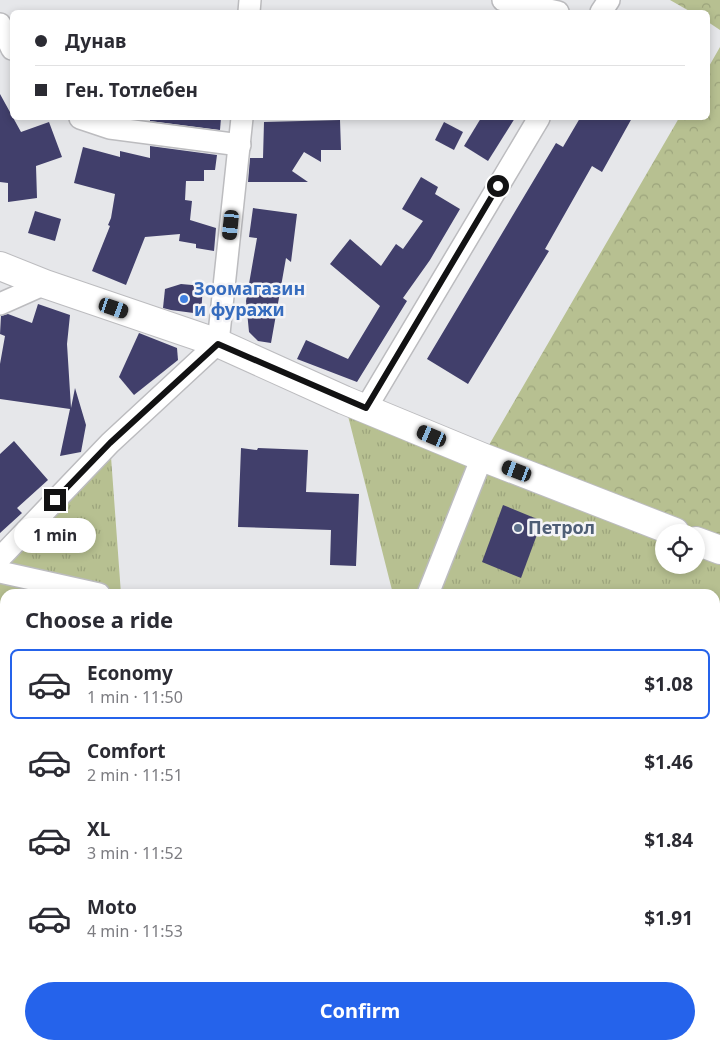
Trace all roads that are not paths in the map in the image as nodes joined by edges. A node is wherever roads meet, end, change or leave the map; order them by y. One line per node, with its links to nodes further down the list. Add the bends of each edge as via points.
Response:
1 (503, 0): 2 (street)
2 (549, 10)
3 (0, 24): 4 (street)
4 (10, 45)
5 (86, 120): 8 (street, via 110,128)
6 (242, 120): 8 (street)
7 (538, 120): 13 (street)
8 (240, 145): 12 (street)
9 (0, 266): 10 (street)
10 (45, 284): 11 (street); 12 (street)
11 (0, 304)
12 (218, 344): 13 (street); 18 (street, via 110,443)
13 (366, 408): 14 (street)
14 (482, 457): 15 (street); 21 (street)
15 (655, 524)
16 (705, 544): 17 (street)
17 (720, 550)
18 (0, 558)
19 (0, 572): 20 (street)
20 (76, 589)
21 (430, 589)

